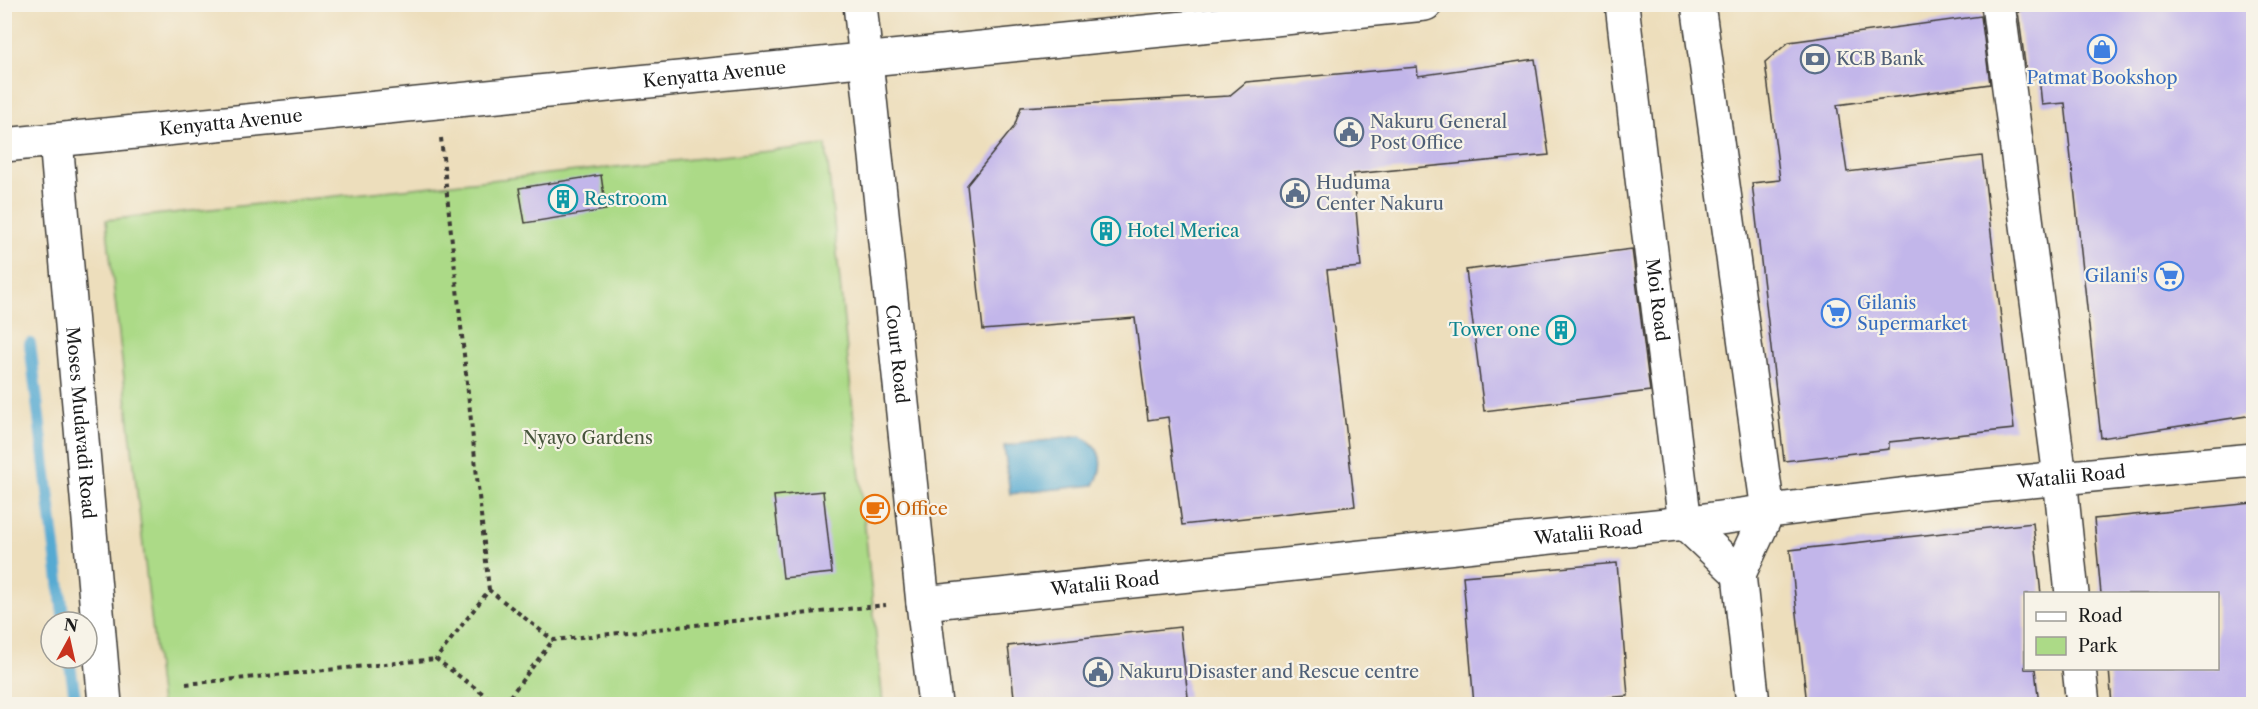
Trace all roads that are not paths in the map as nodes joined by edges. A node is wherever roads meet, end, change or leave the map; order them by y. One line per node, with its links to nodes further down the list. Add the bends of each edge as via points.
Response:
1 (860, 4): 6 (street, Court Road)
2 (1425, 4): 6 (street, Kenyatta Avenue)
3 (1622, 4): 12 (street, Moi Road)
4 (1698, 4): 11 (street)
5 (1998, 4): 10 (street)
6 (867, 61): 7 (street, Kenyatta Avenue); 15 (street, Court Road)
7 (56, 140): 8 (street, Kenyatta Avenue); 17 (street, Moses Mudavadi Road)
8 (4, 145)
9 (2253, 460): 10 (street, Watalii Road)
10 (2060, 477): 11 (street, Watalii Road); 14 (street)
11 (1768, 511): 12 (street, Watalii Road); 13 (street)
12 (1685, 523): 13 (street); 15 (street, Watalii Road)
13 (1739, 574): 19 (street)
14 (2072, 592)
15 (922, 603): 18 (street, Court Road)
16 (2079, 670): 20 (street)
17 (105, 705)
18 (935, 705)
19 (1753, 705)
20 (2083, 705)

